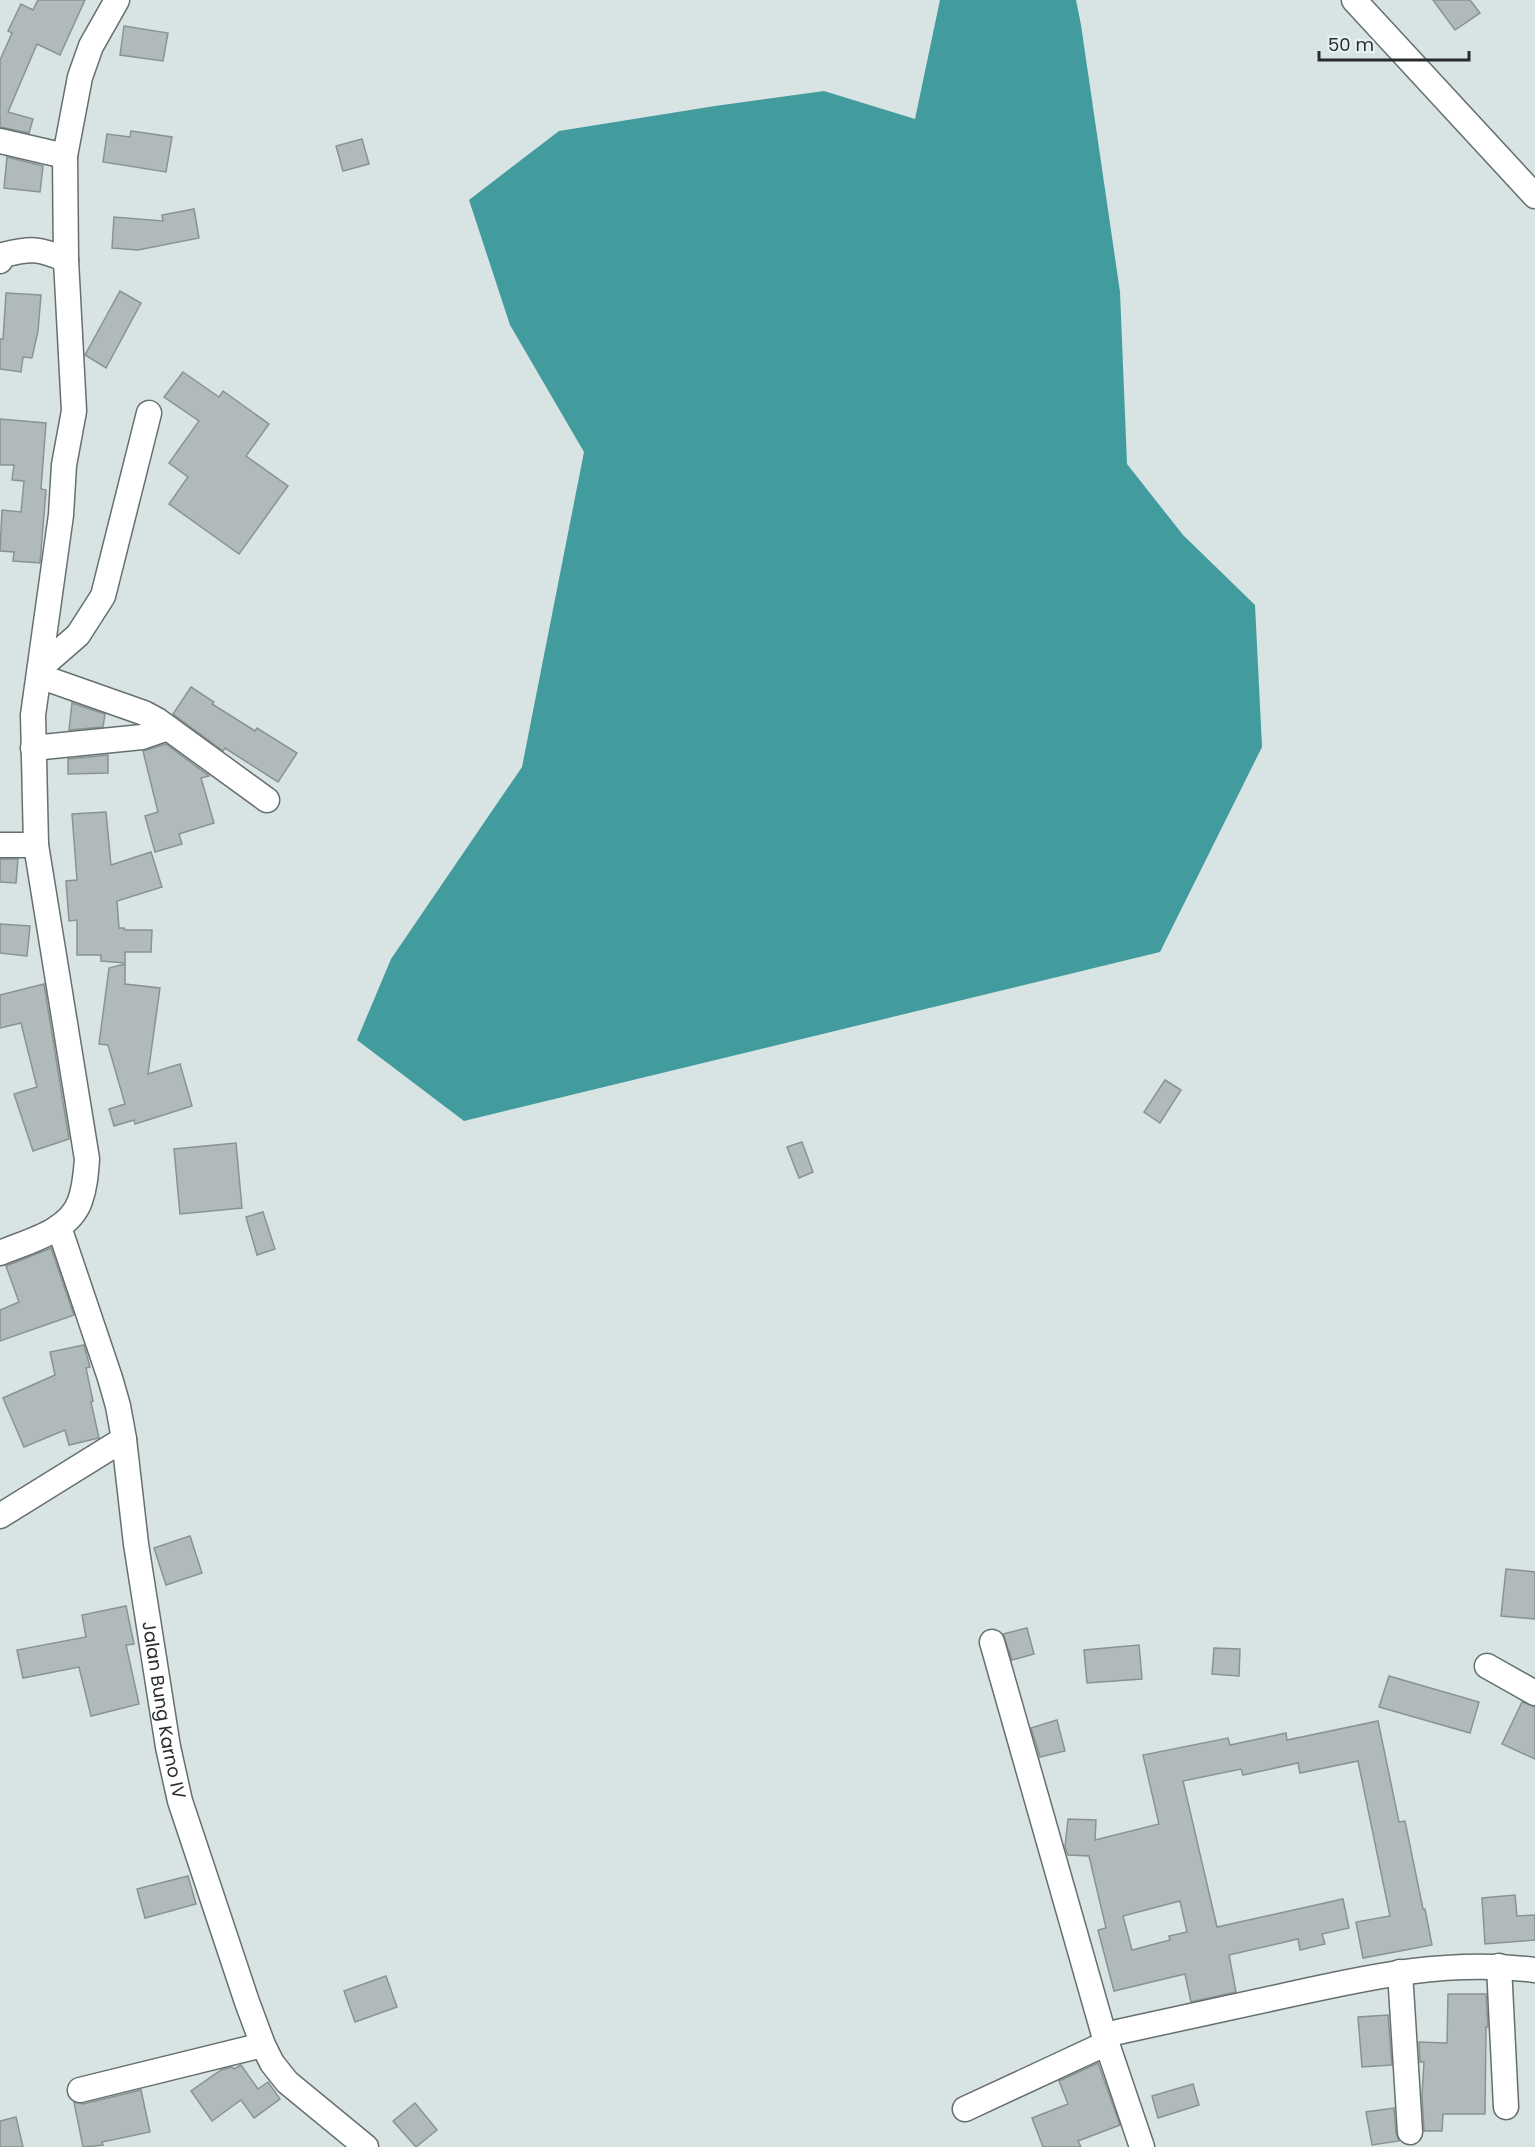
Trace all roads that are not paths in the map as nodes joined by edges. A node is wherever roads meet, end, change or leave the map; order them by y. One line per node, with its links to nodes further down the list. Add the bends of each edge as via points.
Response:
1 (117, 0): 4 (street, via 91,46 80,77)
2 (1354, 0): 5 (street)
3 (0, 141): 4 (street)
4 (66, 156): 7 (street)
5 (1535, 196)
6 (1, 257): 7 (street, via 27,249 46,251)
7 (66, 260): 9 (street, via 74,411)
8 (148, 413): 9 (street, via 103,596 78,636)
9 (39, 672): 10 (street, via 144,713); 11 (street)
10 (168, 728): 11 (street, via 142,737); 12 (street)
11 (33, 748): 14 (street)
12 (267, 800)
13 (0, 845): 14 (street)
14 (36, 845): 15 (street, via 87,1159 80,1202)
15 (59, 1227): 16 (street); 17 (street, Jalan Bung Karno IV, via 110,1378)
16 (0, 1253)
17 (124, 1439): 18 (street); 26 (street, Jalan Bung Karno IV, via 136,1544 180,1801)
18 (0, 1516)
19 (992, 1642): 25 (street)
20 (1487, 1666): 21 (street)
21 (1535, 1693)
22 (1499, 1966): 23 (street); 24 (street, via 1443,1966); 28 (street)
23 (1535, 1970)
24 (1400, 1972): 25 (street); 30 (street)
25 (1106, 2039): 29 (street); 32 (street)
26 (263, 2045): 27 (street); 31 (street, Jalan Bung Karno IV, via 287,2082)
27 (80, 2090)
28 (1506, 2107)
29 (965, 2109)
30 (1410, 2132)
31 (351, 2142)
32 (1142, 2147)

